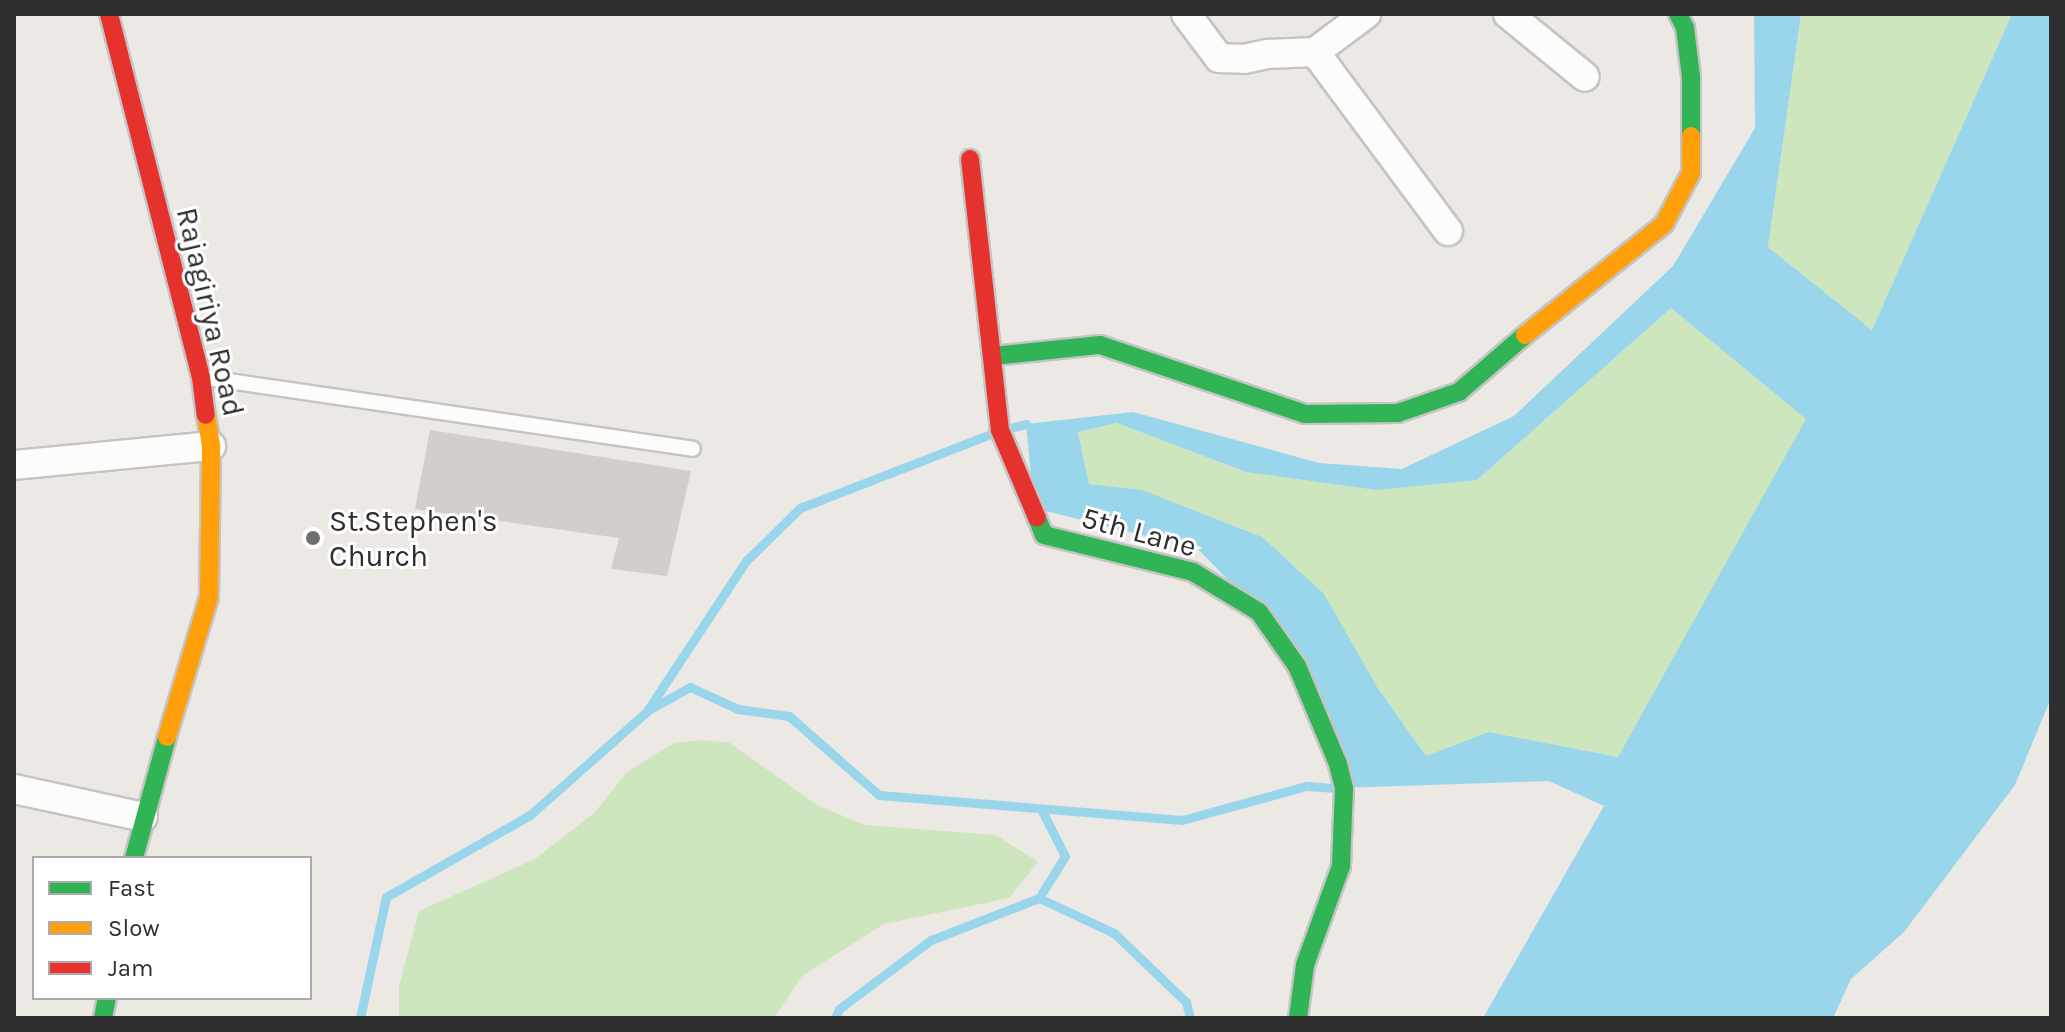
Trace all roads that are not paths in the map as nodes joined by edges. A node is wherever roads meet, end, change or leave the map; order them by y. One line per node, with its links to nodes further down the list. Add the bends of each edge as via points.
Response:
1 (109, 14): 11 (street, Rajagiriya Road)
2 (1186, 14): 6 (street, via 1219,58)
3 (1366, 14): 6 (street)
4 (1508, 14): 7 (street)
5 (1678, 14): 10 (street, via 1685,28 1691,77 1691,173 1664,224 1459,392 1398,413 1305,414 1100,345)
6 (1315, 52): 9 (street)
7 (1585, 77)
8 (970, 159): 10 (street, 5th Lane)
9 (1448, 231)
10 (993, 356): 18 (street, 5th Lane, via 1000,430 1044,535 1193,572 1259,612 1297,666 1344,788 1341,866 1305,965)
11 (201, 377): 12 (street, Rajagiriya Road); 13 (lane)
12 (211, 446): 14 (street); 16 (street, Rajagiriya Road, via 209,597)
13 (693, 449)
14 (14, 465)
15 (14, 789): 16 (street)
16 (143, 817): 17 (street, Rajagiriya Road)
17 (134, 856)
18 (1298, 1018)

